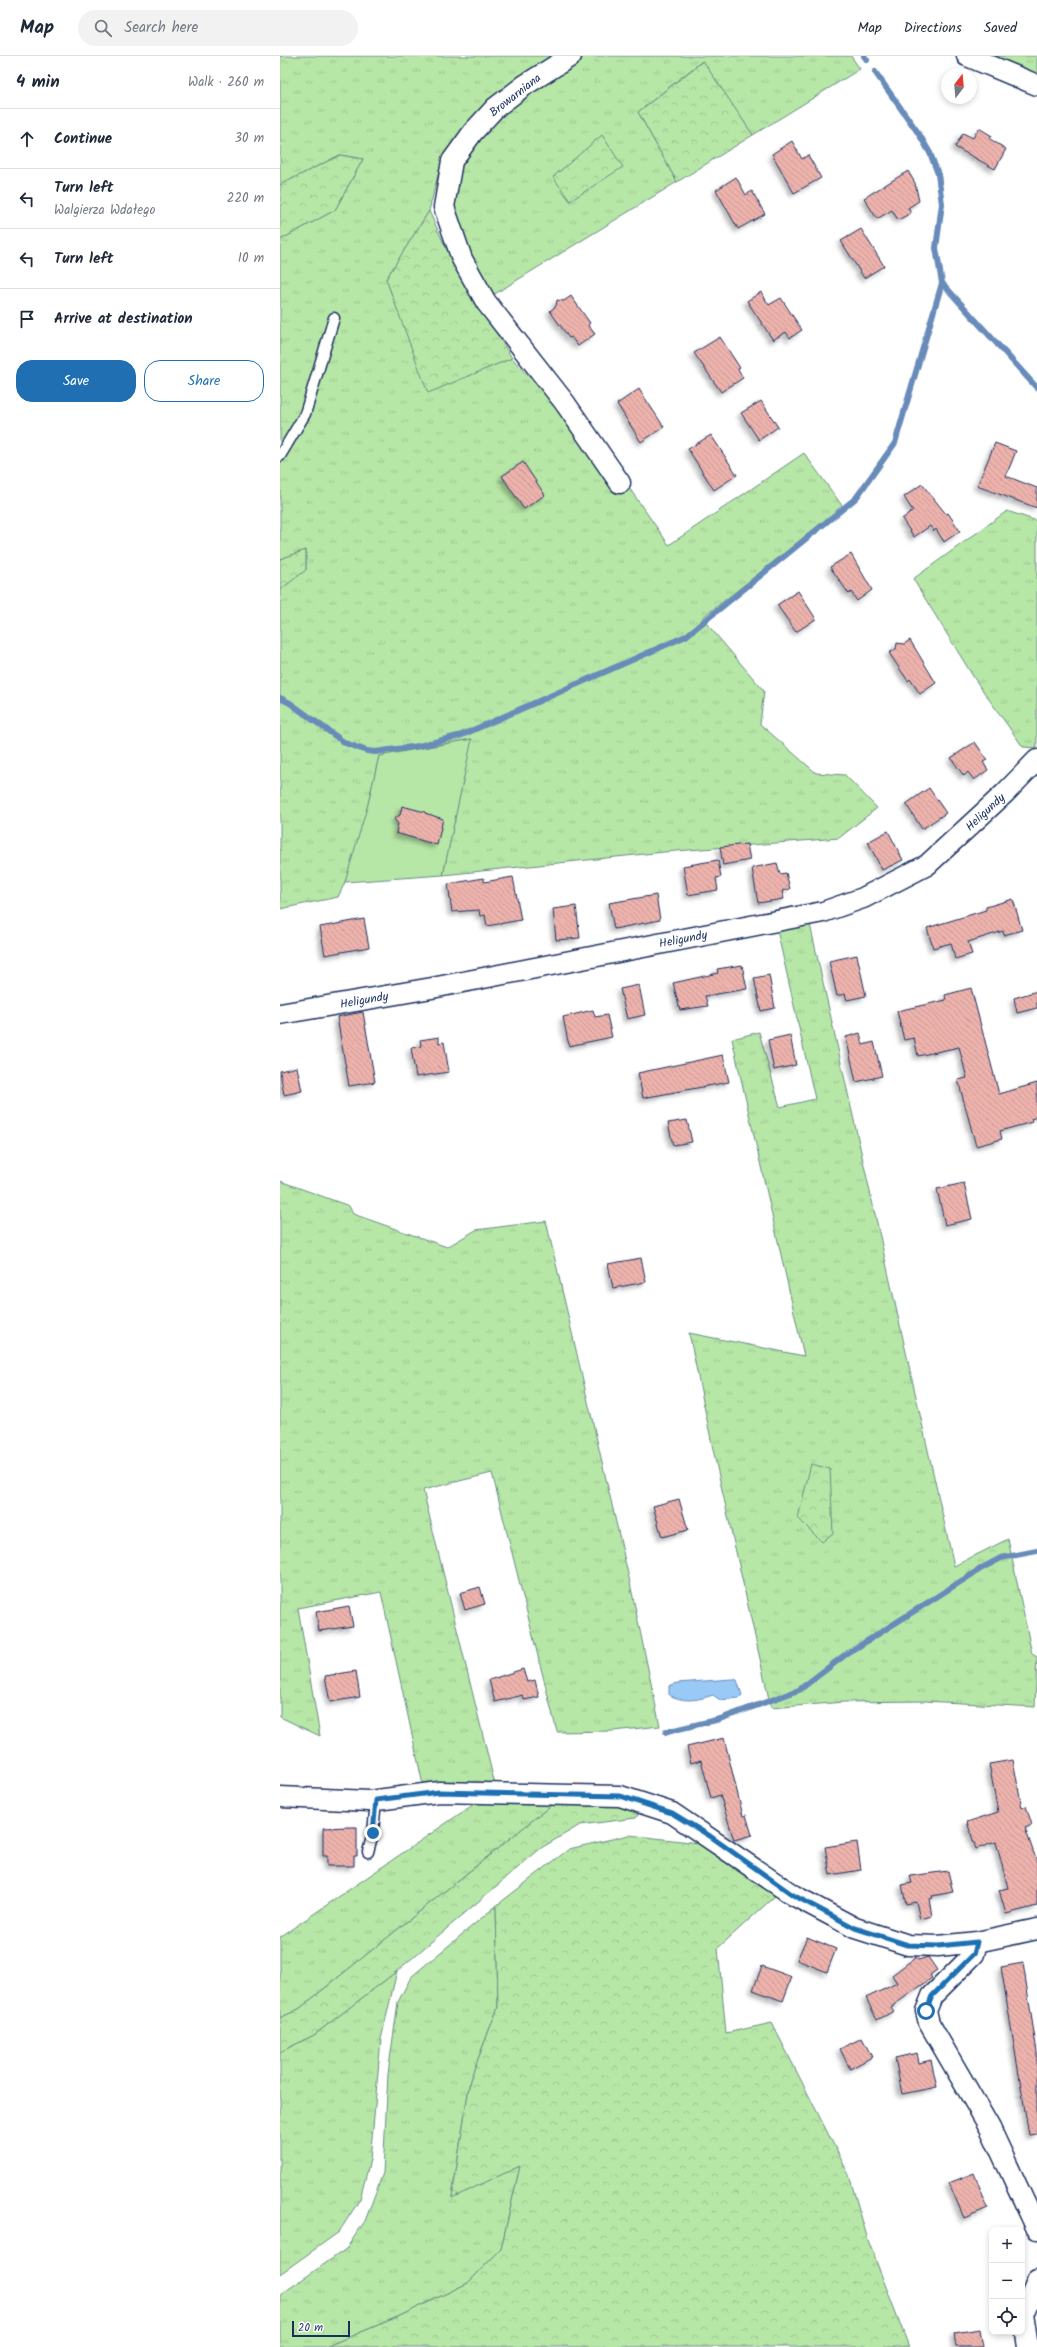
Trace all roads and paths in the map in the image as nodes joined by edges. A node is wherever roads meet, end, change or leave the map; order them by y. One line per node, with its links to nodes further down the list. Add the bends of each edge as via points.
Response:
1 (571, 56): 6 (street, Browarniana, via 525,85 495,108 474,132 452,161 444,207 462,258 486,302 565,403)
2 (967, 56): 3 (street)
3 (1037, 85)
4 (334, 318): 5 (lane, via 305,414)
5 (280, 456)
6 (620, 483)
7 (1037, 760): 8 (street, Heligundy, via 927,865 863,898 823,912 432,988)
8 (280, 1014)
9 (280, 1797): 10 (street)
10 (376, 1800): 11 (lane, via 373,1833); 13 (street, via 439,1792 620,1796 672,1813 710,1836 793,1895 855,1928 908,1945 938,1946)
11 (368, 1852)
12 (1037, 1929): 13 (street)
13 (977, 1942): 14 (street, via 974,1954 932,1996 926,2011 929,2023 990,2128)
14 (1037, 2229)
15 (1037, 2281): 16 (street, via 1023,2314)
16 (1028, 2347)

